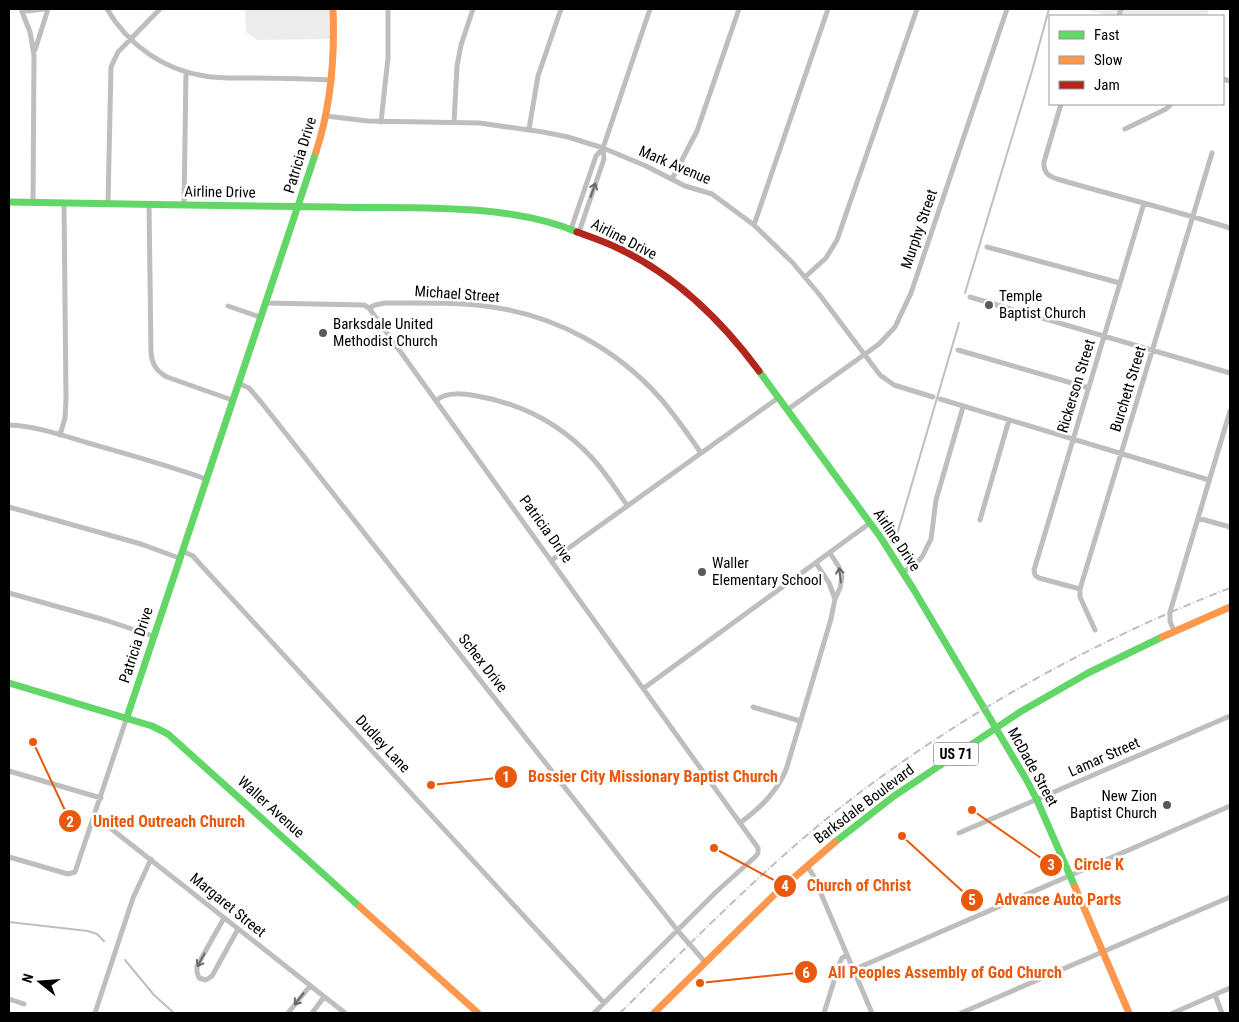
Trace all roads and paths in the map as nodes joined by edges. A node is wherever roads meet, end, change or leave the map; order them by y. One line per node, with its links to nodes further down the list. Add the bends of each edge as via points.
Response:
1 (21, 9): 2 (street); 16 (street)
2 (44, 9)
3 (48, 9): 16 (street)
4 (107, 9): 15 (street)
5 (160, 9): 15 (street)
6 (333, 9): 18 (main road, Patricia Drive)
7 (388, 9): 22 (street, via 388,58)
8 (473, 9): 23 (street, via 457,66)
9 (561, 9): 24 (street, via 538,76)
10 (650, 9): 26 (street)
11 (739, 9): 28 (street, via 697,131)
12 (828, 9): 38 (street)
13 (917, 9): 43 (street, via 837,240 826,258)
14 (1007, 9): 53 (street, Murphy Street, via 906,306 895,327)
15 (130, 39): 17 (street, via 154,58); 32 (street, via 118,52 111,68)
16 (34, 55): 30 (street)
17 (186, 72): 18 (street, via 214,77); 35 (street)
18 (332, 80): 21 (main road, Patricia Drive)
19 (1061, 105): 33 (street, via 1044,159 1045,171 1057,178)
20 (1170, 105): 25 (street)
21 (326, 116): 22 (street, Mark Avenue); 36 (main road, Patricia Drive)
22 (381, 122): 23 (street, Mark Avenue)
23 (454, 122): 24 (street, Mark Avenue)
24 (529, 129): 26 (street, Mark Avenue)
25 (1126, 129)
26 (603, 148): 28 (street, Mark Avenue); 40 (street, via 596,156); 41 (street, one-way to 26, via 604,159)
27 (1212, 152): 37 (street, Burchett Street)
28 (672, 179): 38 (street, Mark Avenue, via 712,194)
29 (9, 202): 30 (main road, Airline Drive)
30 (33, 202): 31 (main road, Airline Drive)
31 (64, 203): 32 (main road, Airline Drive); 67 (street, via 66,399)
32 (108, 203): 34 (main road, Airline Drive)
33 (1144, 203): 37 (street); 44 (street, Rickerson Street)
34 (149, 204): 35 (main road, Airline Drive); 59 (street, via 153,363 167,377)
35 (184, 205): 36 (main road, Airline Drive)
36 (298, 207): 40 (main road, Airline Drive, via 477,211 528,217); 46 (main road, Patricia Drive)
37 (1193, 216): 39 (street); 52 (street, Burchett Street)
38 (754, 225): 43 (street, Mark Avenue)
39 (1230, 228)
40 (571, 229): 41 (main road, Airline Drive)
41 (579, 232): 58 (main road, Airline Drive, via 656,270 706,309 742,347)
42 (987, 248): 44 (street)
43 (805, 277): 53 (street, Mark Avenue)
44 (1120, 283): 50 (street, Rickerson Street)
45 (970, 297): 50 (street)
46 (265, 303): 48 (street, via 364,305); 49 (main road, Patricia Drive)
47 (228, 306): 49 (street)
48 (369, 308): 60 (street, Patricia Drive); 69 (street, Michael Street, via 385,303 479,305 517,312 561,326 603,349 639,377 668,407)
49 (260, 317): 55 (main road, Patricia Drive)
50 (1105, 336): 52 (street); 56 (street, Rickerson Street)
51 (958, 350): 56 (street)
52 (1152, 350): 54 (street); 70 (street, Burchett Street)
53 (864, 355): 57 (street, Mark Avenue, via 889,383); 63 (street, Murphy Street)
54 (1230, 373)
55 (238, 383): 59 (main road, Patricia Drive); 112 (street, Schex Drive, via 249,388 261,402)
56 (1089, 388): 68 (street, Rickerson Street)
57 (933, 397)
58 (778, 398): 63 (main road, Airline Drive); 69 (street)
59 (232, 400): 71 (main road, Patricia Drive)
60 (437, 400): 73 (street, via 450,395 481,397 524,409 549,422 593,459); 81 (street, Patricia Drive)
61 (940, 400): 62 (street)
62 (963, 406): 65 (street); 83 (street, via 936,500 931,540 922,557)
63 (787, 410): 77 (main road, Airline Drive)
64 (1230, 411): 72 (street)
65 (1009, 420): 68 (street); 76 (street)
66 (9, 424): 67 (street)
67 (60, 435): 71 (street)
68 (1073, 440): 70 (street); 84 (street, Rickerson Street, via 1035,575)
69 (701, 453): 73 (street)
70 (1121, 454): 72 (street); 84 (street, Burchett Street)
71 (206, 479): 80 (main road, Patricia Drive)
72 (1209, 480): 75 (street)
73 (627, 505): 81 (street)
74 (9, 507): 80 (street, Dudley Lane)
75 (1198, 518): 78 (street); 89 (street, via 1170,612)
76 (980, 520)
77 (870, 524): 79 (street); 83 (main road, Airline Drive)
78 (1230, 527)
79 (830, 553): 82 (street); 86 (street, one-way to 79, via 842,577)
80 (181, 554): 90 (main road, Patricia Drive); 122 (street, Dudley Lane, via 193,556)
81 (552, 560): 92 (street, Patricia Drive)
82 (816, 563): 86 (street); 92 (street)
83 (903, 572): 97 (main road, Airline Drive)
84 (1080, 589): 88 (street, via 1080,598)
85 (9, 593): 90 (street)
86 (835, 599): 96 (street)
87 (1230, 606): 89 (main road, Barksdale Boulevard / US 71)
88 (1095, 630)
89 (1174, 631): 97 (main road, Barksdale Boulevard / US 71, via 1078,678)
90 (153, 636): 95 (main road, Patricia Drive)
91 (9, 683): 95 (main road, Waller Avenue)
92 (644, 688): 103 (street, Patricia Drive)
93 (753, 707): 96 (street)
94 (1230, 716): 100 (street, Lamar Street)
95 (127, 718): 99 (street, Patricia Drive); 128 (main road, Waller Avenue, via 160,729 182,746)
96 (800, 721): 103 (street, via 786,770 776,788 764,804)
97 (995, 728): 100 (main road, McDade Street); 107 (main road, Barksdale Boulevard / US 71, via 894,796)
98 (9, 771): 99 (street)
99 (101, 798): 102 (street, Patricia Drive)
100 (1037, 800): 104 (street, Lamar Street); 108 (main road, McDade Street)
101 (1230, 806): 108 (street)
102 (94, 816): 105 (street, Patricia Drive, via 73,874); 106 (street, Margaret Street)
103 (740, 823): 112 (street, Patricia Drive, via 757,846 758,853)
104 (960, 833)
105 (9, 857)
106 (151, 860): 110 (street, Margaret Street); 124 (street, via 133,898)
107 (807, 866): 114 (street); 115 (main road, Barksdale Boulevard / US 71)
108 (1069, 876): 113 (main road, McDade Street); 116 (street)
109 (1230, 897): 113 (street)
110 (224, 918): 111 (street, Margaret Street); 111 (street, one-way to 111, via 197,966 199,978 206,980 212,976)
111 (238, 929): 117 (street, Margaret Street)
112 (678, 931): 115 (street, Schex Drive); 122 (street)
113 (1102, 952): 133 (street); 134 (main road, McDade Street)
114 (847, 955): 116 (street); 131 (street, via 840,962)
115 (705, 962): 130 (main road, Barksdale Boulevard / US 71)
116 (853, 970): 132 (street)
117 (310, 986): 120 (street, Margaret Street); 125 (street, one-way to 125)
118 (1230, 988): 119 (street)
119 (1215, 995): 135 (street); 136 (street)
120 (324, 997): 126 (street); 127 (street, Margaret Street)
121 (9, 999): 123 (street)
122 (604, 1003): 129 (street)
123 (24, 1004)
124 (95, 1013)
125 (288, 1013)
126 (312, 1013)
127 (345, 1013)
128 (478, 1013)
129 (594, 1013)
130 (654, 1013)
131 (824, 1013)
132 (872, 1013)
133 (961, 1013)
134 (1129, 1013)
135 (1173, 1013)
136 (1222, 1013)

